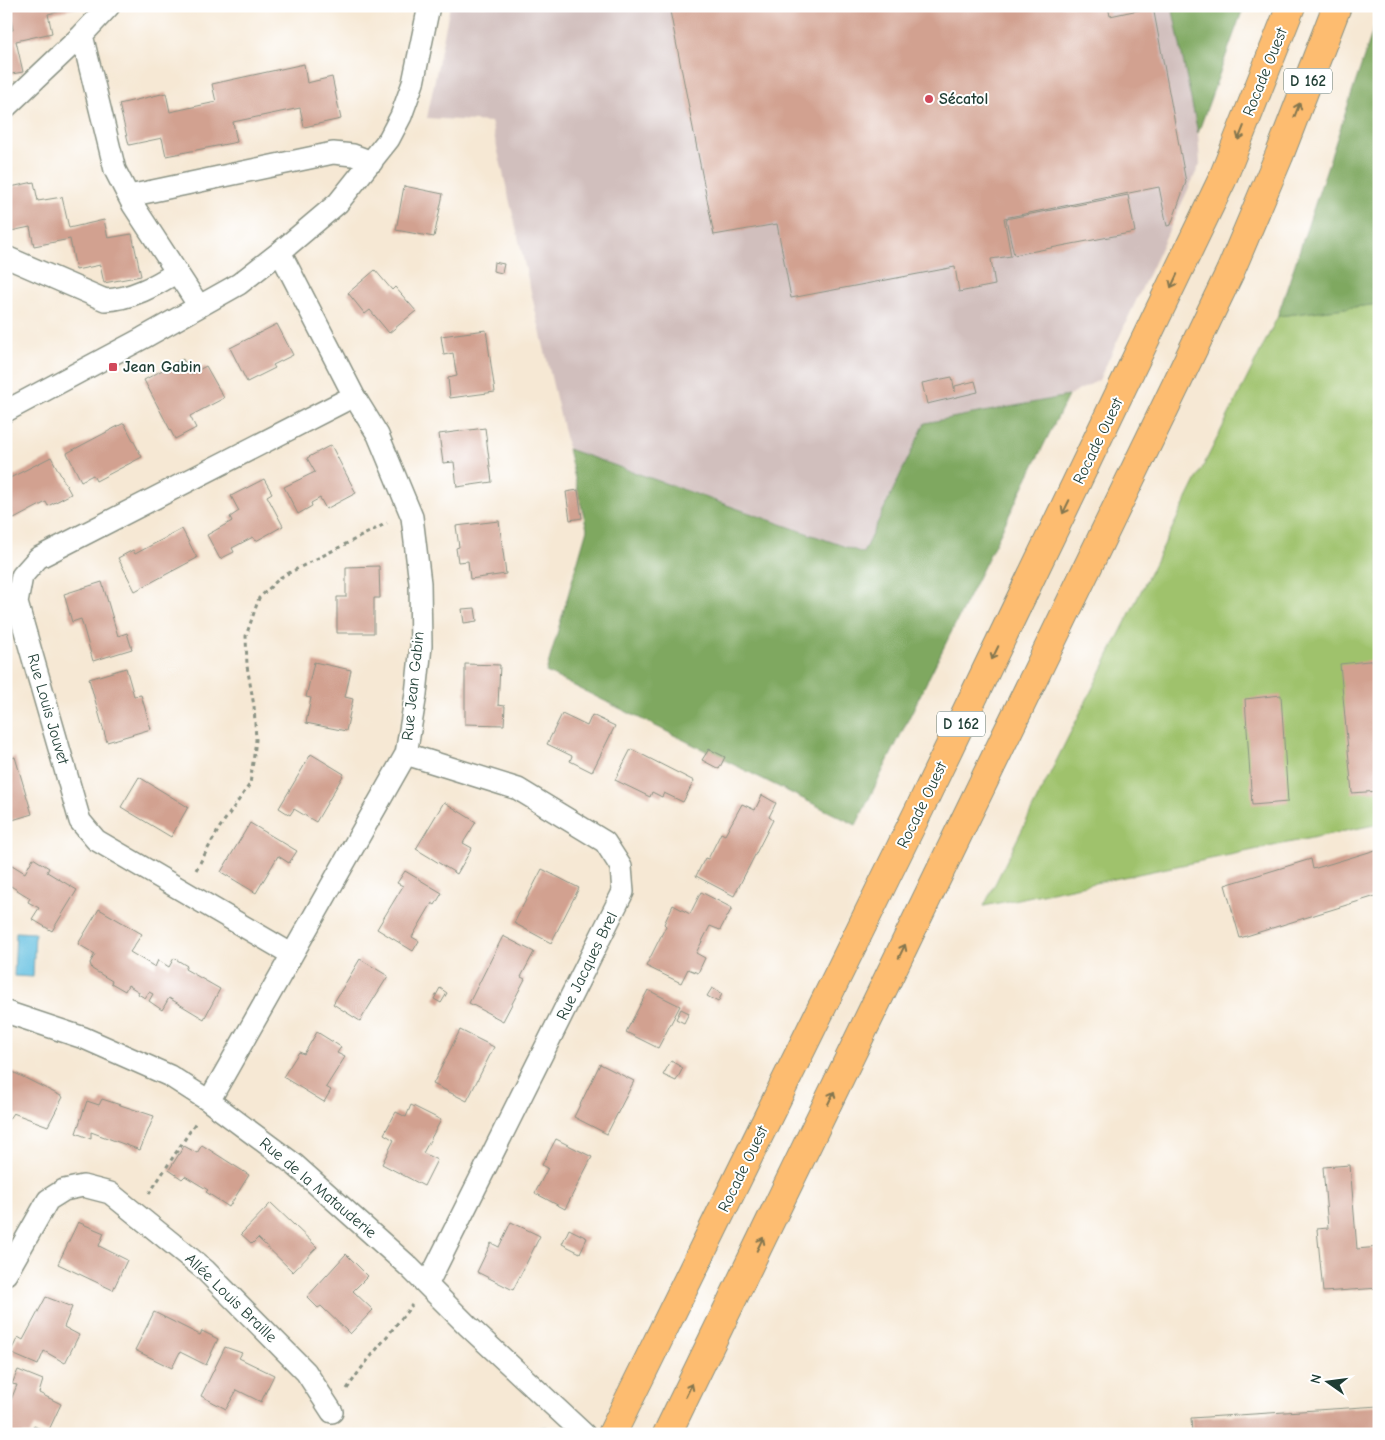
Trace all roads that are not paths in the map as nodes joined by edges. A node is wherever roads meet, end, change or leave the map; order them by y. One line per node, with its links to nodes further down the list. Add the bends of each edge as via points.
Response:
1 (109, 6): 5 (street)
2 (429, 6): 7 (street, via 402,116)
3 (1291, 6): 23 (main road, Rocade Ouest / D 162, one-way to 23, via 1214,198 920,810)
4 (1337, 6): 24 (main road, D 162, one-way to 4, via 1230,272)
5 (82, 35): 6 (street); 8 (street, via 115,170)
6 (6, 107)
7 (372, 162): 8 (street, via 353,155 333,153); 9 (street, via 338,203)
8 (129, 196): 11 (street)
9 (280, 252): 12 (street, via 239,284); 13 (street, Rue Jean Gabin)
10 (6, 257): 11 (street, via 105,300 120,300)
11 (177, 272): 12 (street)
12 (199, 306): 14 (street)
13 (354, 396): 15 (street, Rue Jean Gabin, via 378,435 412,517 420,582 421,646); 16 (street, Rue Louis Jouvet, via 38,558 22,576 17,603 80,821 96,840)
14 (6, 411)
15 (406, 754): 16 (street, Rue Jean Gabin); 20 (street, Rue Jacques Brel, via 518,789 605,842 621,867 623,892)
16 (291, 954): 18 (street, Rue Jean Gabin)
17 (6, 1012): 18 (street, Rue de la Matauderie, via 84,1038 170,1076)
18 (209, 1101): 20 (street, Rue de la Matauderie, via 295,1165)
19 (6, 1274): 21 (street, Allée Louis Braille, via 48,1200 64,1190 83,1186 110,1194 205,1270 306,1372)
20 (427, 1285): 22 (street, Rue de la Matauderie)
21 (332, 1412)
22 (584, 1434)
23 (612, 1434)
24 (667, 1434)

